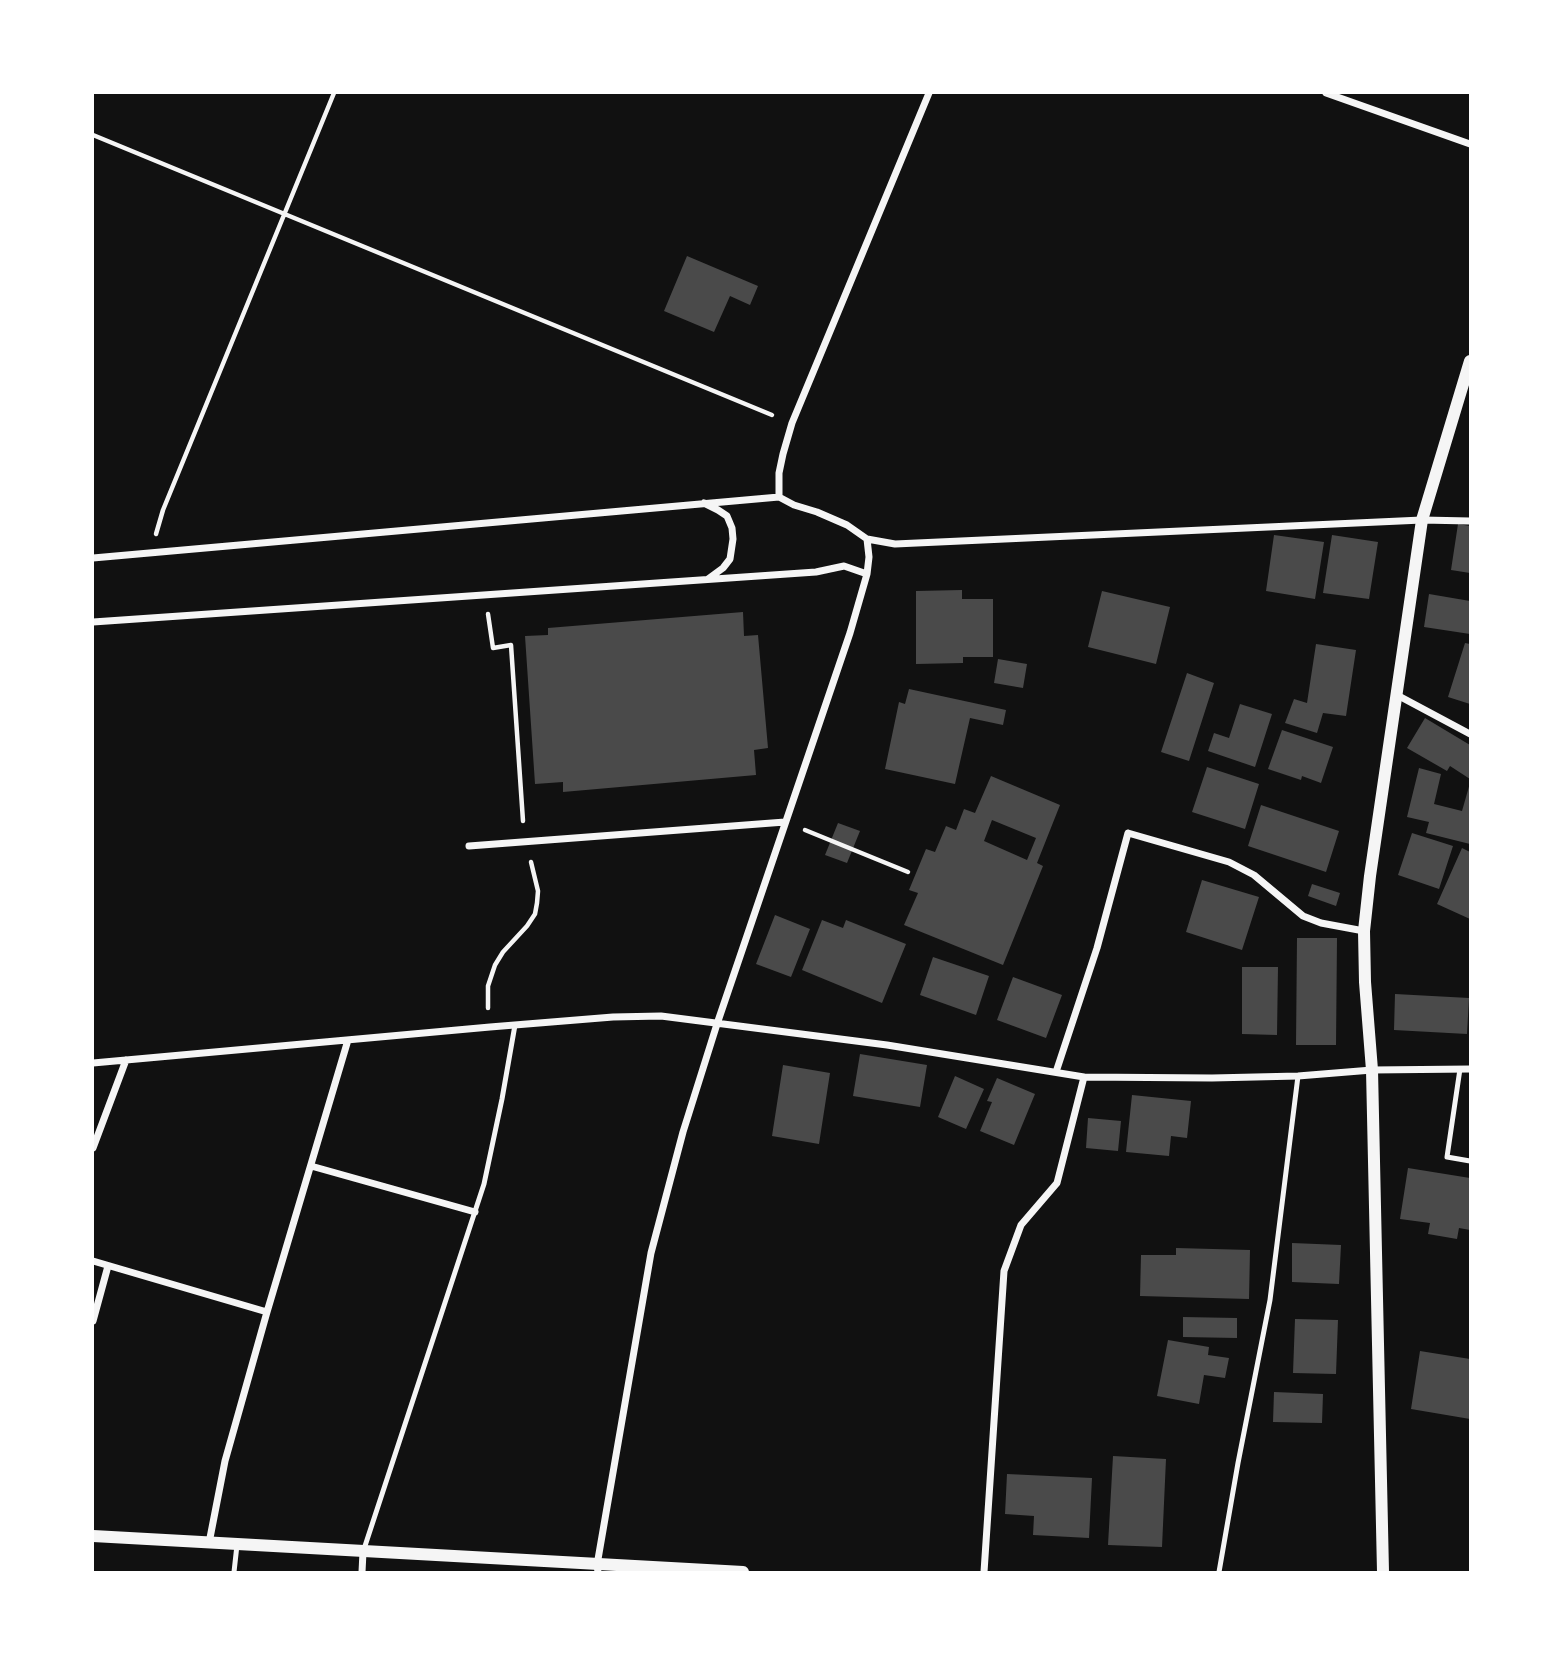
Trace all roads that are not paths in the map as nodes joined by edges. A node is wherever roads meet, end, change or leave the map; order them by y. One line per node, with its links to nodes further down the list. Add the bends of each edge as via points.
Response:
1 (929, 93): 5 (street, via 792,424 779,473)
2 (1326, 93): 3 (street)
3 (1470, 144)
4 (1470, 361): 7 (street)
5 (779, 496): 6 (street); 9 (street, via 847,525)
6 (704, 503): 10 (street); 12 (street, via 727,516 733,539 730,559)
7 (1422, 520): 8 (street); 9 (street, via 895,544); 14 (street)
8 (1470, 521)
9 (867, 540): 11 (street)
10 (93, 558)
11 (867, 574): 12 (street, via 845,566); 16 (street)
12 (707, 579): 13 (street)
13 (93, 622)
14 (1396, 695): 15 (street); 18 (street)
15 (1470, 734)
16 (785, 822): 17 (street); 19 (street)
17 (469, 846)
18 (1364, 931): 26 (street); 27 (street, via 1303,916 1255,875 1229,862 1128,833)
19 (717, 1024): 20 (street, via 637,1016); 27 (street); 42 (street, via 682,1132 651,1253)
20 (515, 1025): 21 (street); 33 (lane)
21 (348, 1040): 22 (street); 32 (street)
22 (126, 1060): 23 (street); 30 (street)
23 (93, 1063)
24 (1460, 1069): 25 (street); 26 (street); 31 (lane, via 1447,1157)
25 (1470, 1069)
26 (1371, 1070): 28 (street); 48 (street)
27 (1056, 1072): 29 (street)
28 (1298, 1076): 29 (street); 47 (lane, via 1270,1300)
29 (1084, 1077): 46 (street, via 1057,1183 1021,1225 1004,1271)
30 (93, 1148)
31 (1470, 1161)
32 (311, 1166): 33 (street); 36 (street)
33 (475, 1212): 41 (lane)
34 (93, 1261): 35 (street)
35 (108, 1266): 36 (street); 37 (street)
36 (267, 1311): 39 (street, via 225,1461)
37 (93, 1321)
38 (93, 1536): 39 (street)
39 (209, 1543): 40 (street)
40 (237, 1545): 41 (street); 43 (lane)
41 (363, 1552): 42 (street); 44 (street)
42 (598, 1569): 45 (street)
43 (234, 1572)
44 (362, 1572)
45 (743, 1572)
46 (984, 1572)
47 (1219, 1572)
48 (1383, 1572)

